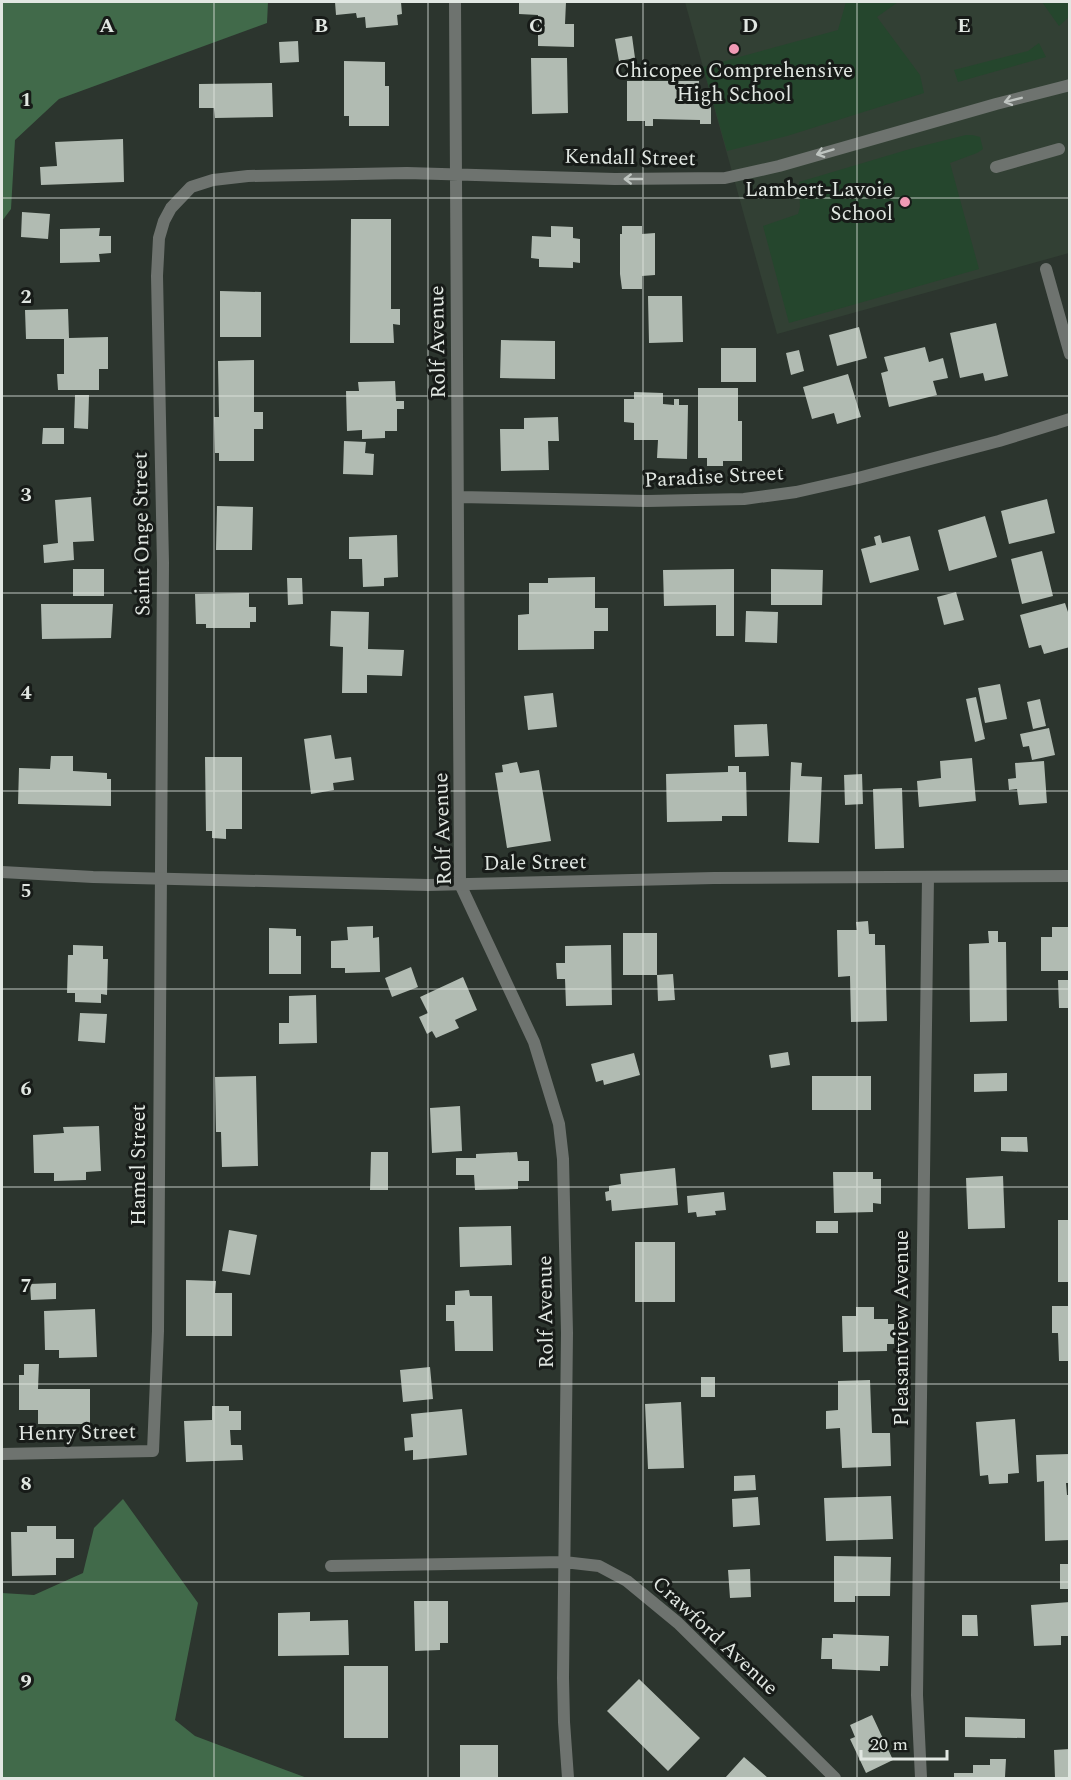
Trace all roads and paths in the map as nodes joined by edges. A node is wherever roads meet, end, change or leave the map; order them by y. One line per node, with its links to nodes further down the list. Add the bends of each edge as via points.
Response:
1 (455, 2): 5 (street, Rolf Avenue)
2 (1070, 85): 5 (street, Kendall Street, one-way to 5, via 725,178)
3 (1059, 149): 4 (street)
4 (996, 167)
5 (456, 173): 6 (street, Kendall Street, via 248,176 202,183); 10 (street, Rolf Avenue)
6 (182, 195): 14 (street, Saint Onge Street, via 164,221 157,276 163,563)
7 (1046, 269): 8 (street)
8 (1070, 354)
9 (1070, 419): 10 (street, Paradise Street, via 858,478 744,500)
10 (459, 497): 15 (street, Rolf Avenue)
11 (2, 872): 14 (street, Dale Street)
12 (1070, 876): 13 (street, Dale Street)
13 (928, 877): 15 (street, Dale Street); 22 (street, Pleasantview Avenue, via 917,1695)
14 (160, 879): 15 (street, Dale Street); 16 (street, Hamel Street, via 158,1319)
15 (460, 884): 18 (street, Rolf Avenue, via 534,1042 559,1124 567,1333)
16 (153, 1451): 17 (street, Henry Street)
17 (2, 1454)
18 (564, 1562): 19 (street, Crawford Avenue); 20 (street, Rolf Avenue); 21 (street, Crawford Avenue, via 599,1566 627,1581 678,1623)
19 (331, 1566)
20 (568, 1779)
21 (835, 1779)
22 (921, 1779)

